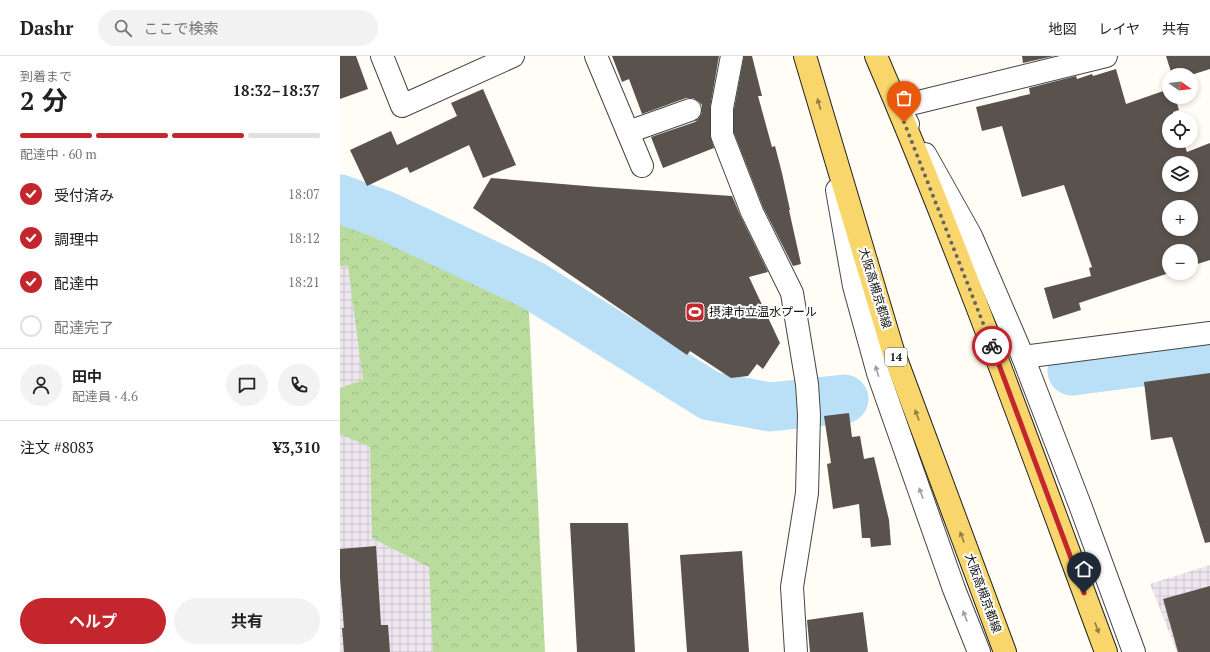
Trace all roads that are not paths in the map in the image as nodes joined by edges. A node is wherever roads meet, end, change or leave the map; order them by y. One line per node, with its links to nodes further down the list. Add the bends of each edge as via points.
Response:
1 (382, 56): 2 (street, via 402,106)
2 (513, 56)
3 (596, 56): 11 (street)
4 (732, 56): 15 (street, via 722,108 722,135 752,212 792,293 808,405 807,493 792,587)
5 (805, 56): 10 (main road, 大阪高槻京都線 / 14, one-way to 5)
6 (876, 56): 8 (main road)
7 (1106, 56): 8 (street)
8 (898, 107): 14 (street, via 971,236); 18 (main road, one-way to 18, via 989,337)
9 (690, 110): 11 (street)
10 (827, 130): 16 (street, one-way to 10, via 878,373 854,286); 17 (main road, 大阪高槻京都線 / 14, one-way to 10, via 894,351)
11 (628, 132): 12 (street)
12 (642, 166)
13 (1210, 333): 14 (street)
14 (1023, 358): 19 (street)
15 (796, 652)
16 (979, 652)
17 (1005, 652)
18 (1106, 652)
19 (1134, 652)

